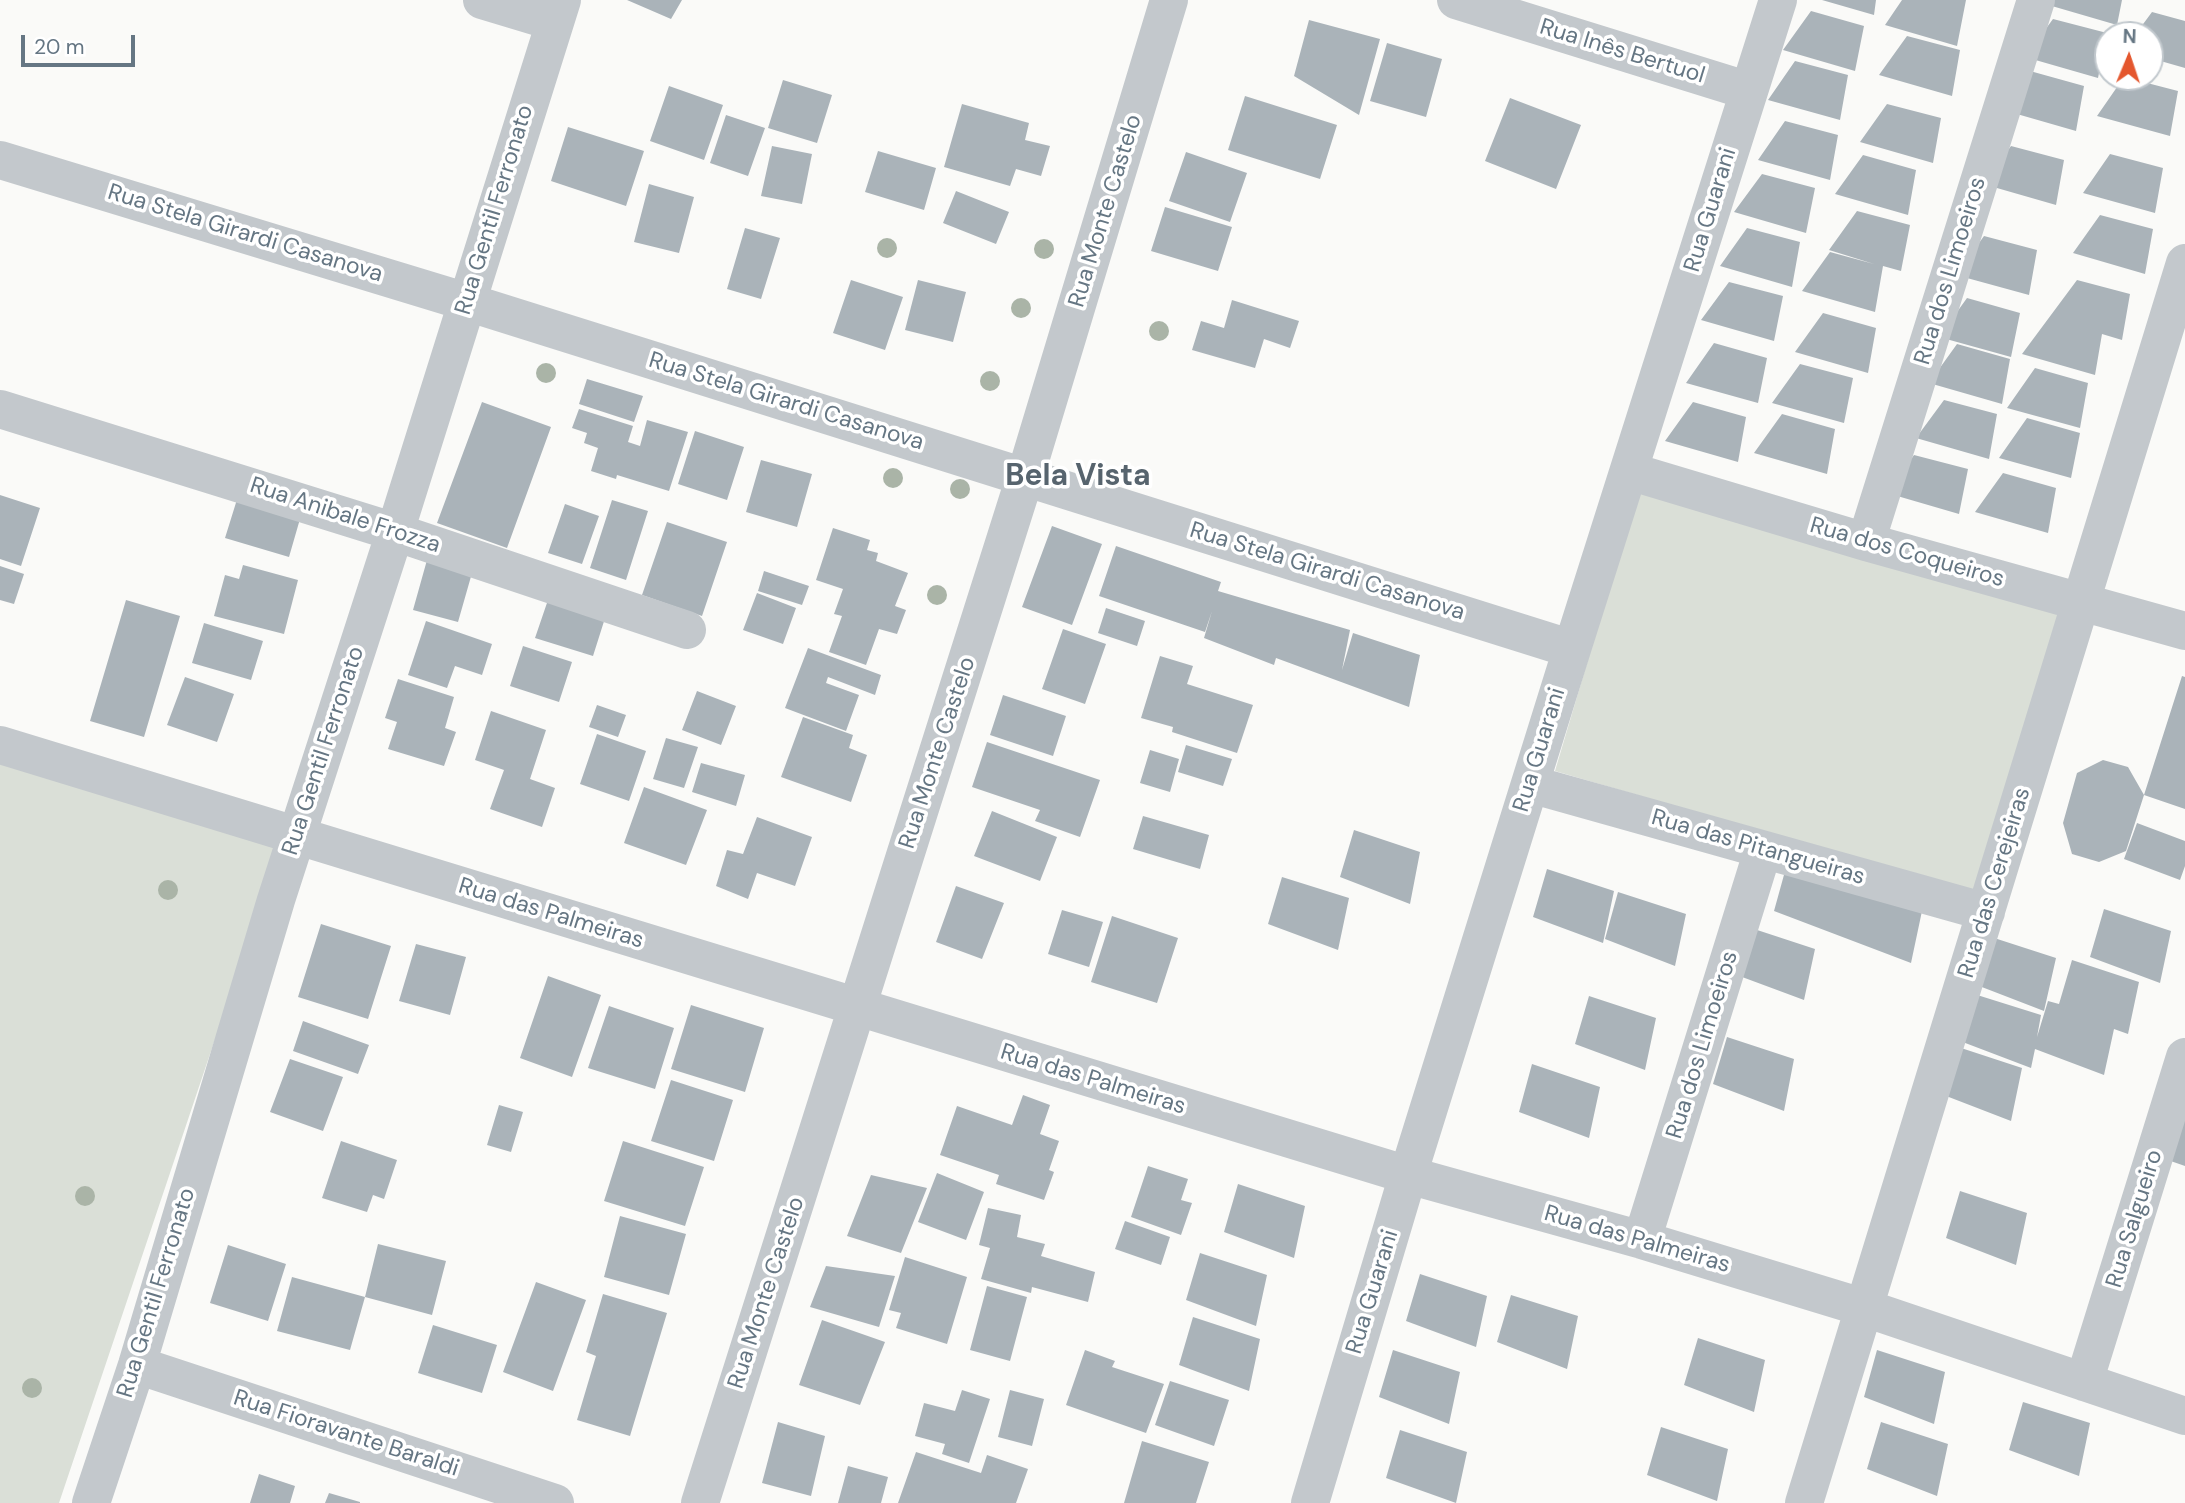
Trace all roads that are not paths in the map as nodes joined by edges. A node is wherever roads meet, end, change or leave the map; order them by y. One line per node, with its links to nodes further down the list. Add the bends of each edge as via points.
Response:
1 (482, 0): 6 (street)
2 (1169, 0): 13 (street, Rua Monte Castelo)
3 (1456, 0): 7 (street, Rua Inês Bertuol)
4 (1778, 0): 7 (street, Rua Guarani)
5 (2036, 0): 15 (street, Rua dos Limoeiros)
6 (558, 11): 10 (street, Rua Gentil Ferronato)
7 (1749, 91): 12 (street, Rua Guarani)
8 (0, 159): 10 (street, Rua Stela Girardi Casanova)
9 (2185, 263): 16 (street, Rua das Cerejeiras)
10 (467, 302): 13 (street, Rua Stela Girardi Casanova); 14 (street, Rua Gentil Ferronato)
11 (0, 409): 14 (street, Rua Anibale Frozza)
12 (1629, 471): 15 (street, Rua dos Coqueiros); 19 (street, Rua Guarani)
13 (1025, 477): 19 (street, Rua Stela Girardi Casanova); 25 (street, Rua Monte Castelo)
14 (396, 531): 17 (street, Rua Anibale Frozza); 22 (street, Rua Gentil Ferronato)
15 (1866, 542): 16 (street, Rua dos Coqueiros)
16 (2082, 602): 18 (street, Rua dos Coqueiros); 24 (street, Rua das Cerejeiras)
17 (687, 630)
18 (2185, 631)
19 (1572, 649): 21 (street, Rua Guarani)
20 (0, 745): 22 (street, Rua das Palmeiras)
21 (1530, 784): 23 (street, Rua das Pitangueiras); 27 (street, Rua Guarani)
22 (296, 835): 25 (street, Rua das Palmeiras); 30 (street, Rua Gentil Ferronato)
23 (1763, 850): 24 (street, Rua das Pitangueiras); 28 (street, Rua dos Limoeiros)
24 (1986, 912): 29 (street, Rua das Cerejeiras)
25 (858, 1009): 27 (street, Rua das Palmeiras); 35 (street, Rua Monte Castelo)
26 (2185, 1056): 31 (street, Rua Salgueiro)
27 (1408, 1175): 28 (street, Rua das Palmeiras); 36 (street, Rua Guarani)
28 (1642, 1240): 29 (street, Rua das Palmeiras)
29 (1865, 1308): 31 (street, Rua das Palmeiras); 37 (street, Rua das Cerejeiras)
30 (137, 1365): 33 (street, Rua Gentil Ferronato); 34 (street, Rua Fioravante Baraldi)
31 (2084, 1382): 32 (street, Rua das Palmeiras)
32 (2185, 1416)
33 (91, 1503)
34 (555, 1503)
35 (700, 1503)
36 (1310, 1503)
37 (1804, 1503)

